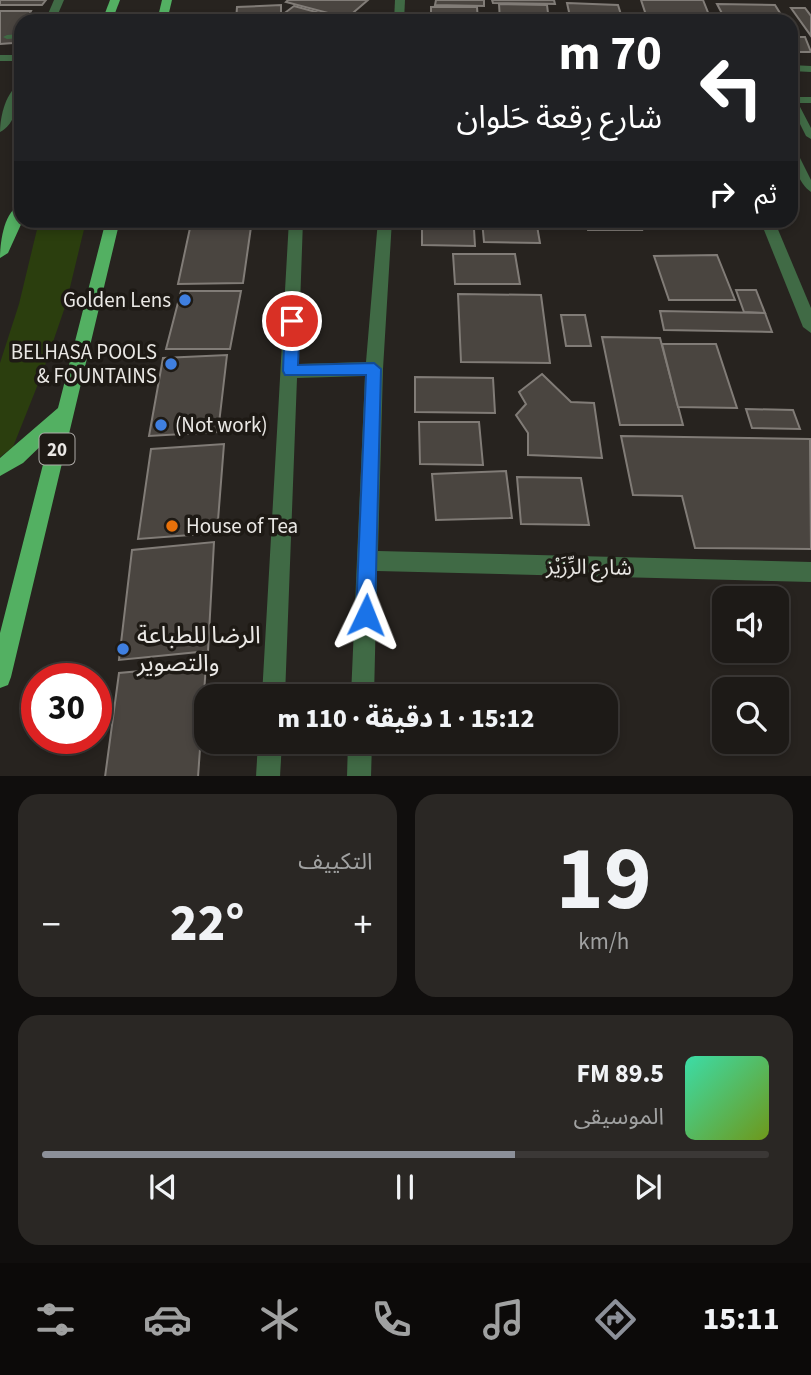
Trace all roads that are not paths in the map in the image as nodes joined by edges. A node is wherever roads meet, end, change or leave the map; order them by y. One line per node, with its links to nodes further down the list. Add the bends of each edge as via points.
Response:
1 (14, 36): 2 (lane)
2 (7, 37)
3 (14, 101): 5 (street)
4 (798, 112): 6 (lane)
5 (0, 128)
6 (810, 133)
7 (798, 164): 8 (lane)
8 (811, 189)
9 (14, 224): 14 (main road)
10 (111, 228): 18 (main road, 20)
11 (296, 228): 17 (street)
12 (384, 228): 16 (street)
13 (770, 228): 15 (street)
14 (0, 253)
15 (811, 327)
16 (374, 369): 17 (street); 20 (street)
17 (290, 371): 23 (street)
18 (66, 410): 19 (main road); 22 (main road, 20)
19 (0, 468)
20 (368, 561): 21 (street, شارع الرِّزَيْز); 24 (street)
21 (811, 572)
22 (0, 677)
23 (274, 684)
24 (363, 684)
25 (269, 754): 27 (street)
26 (360, 754): 28 (street)
27 (268, 776)
28 (359, 776)

